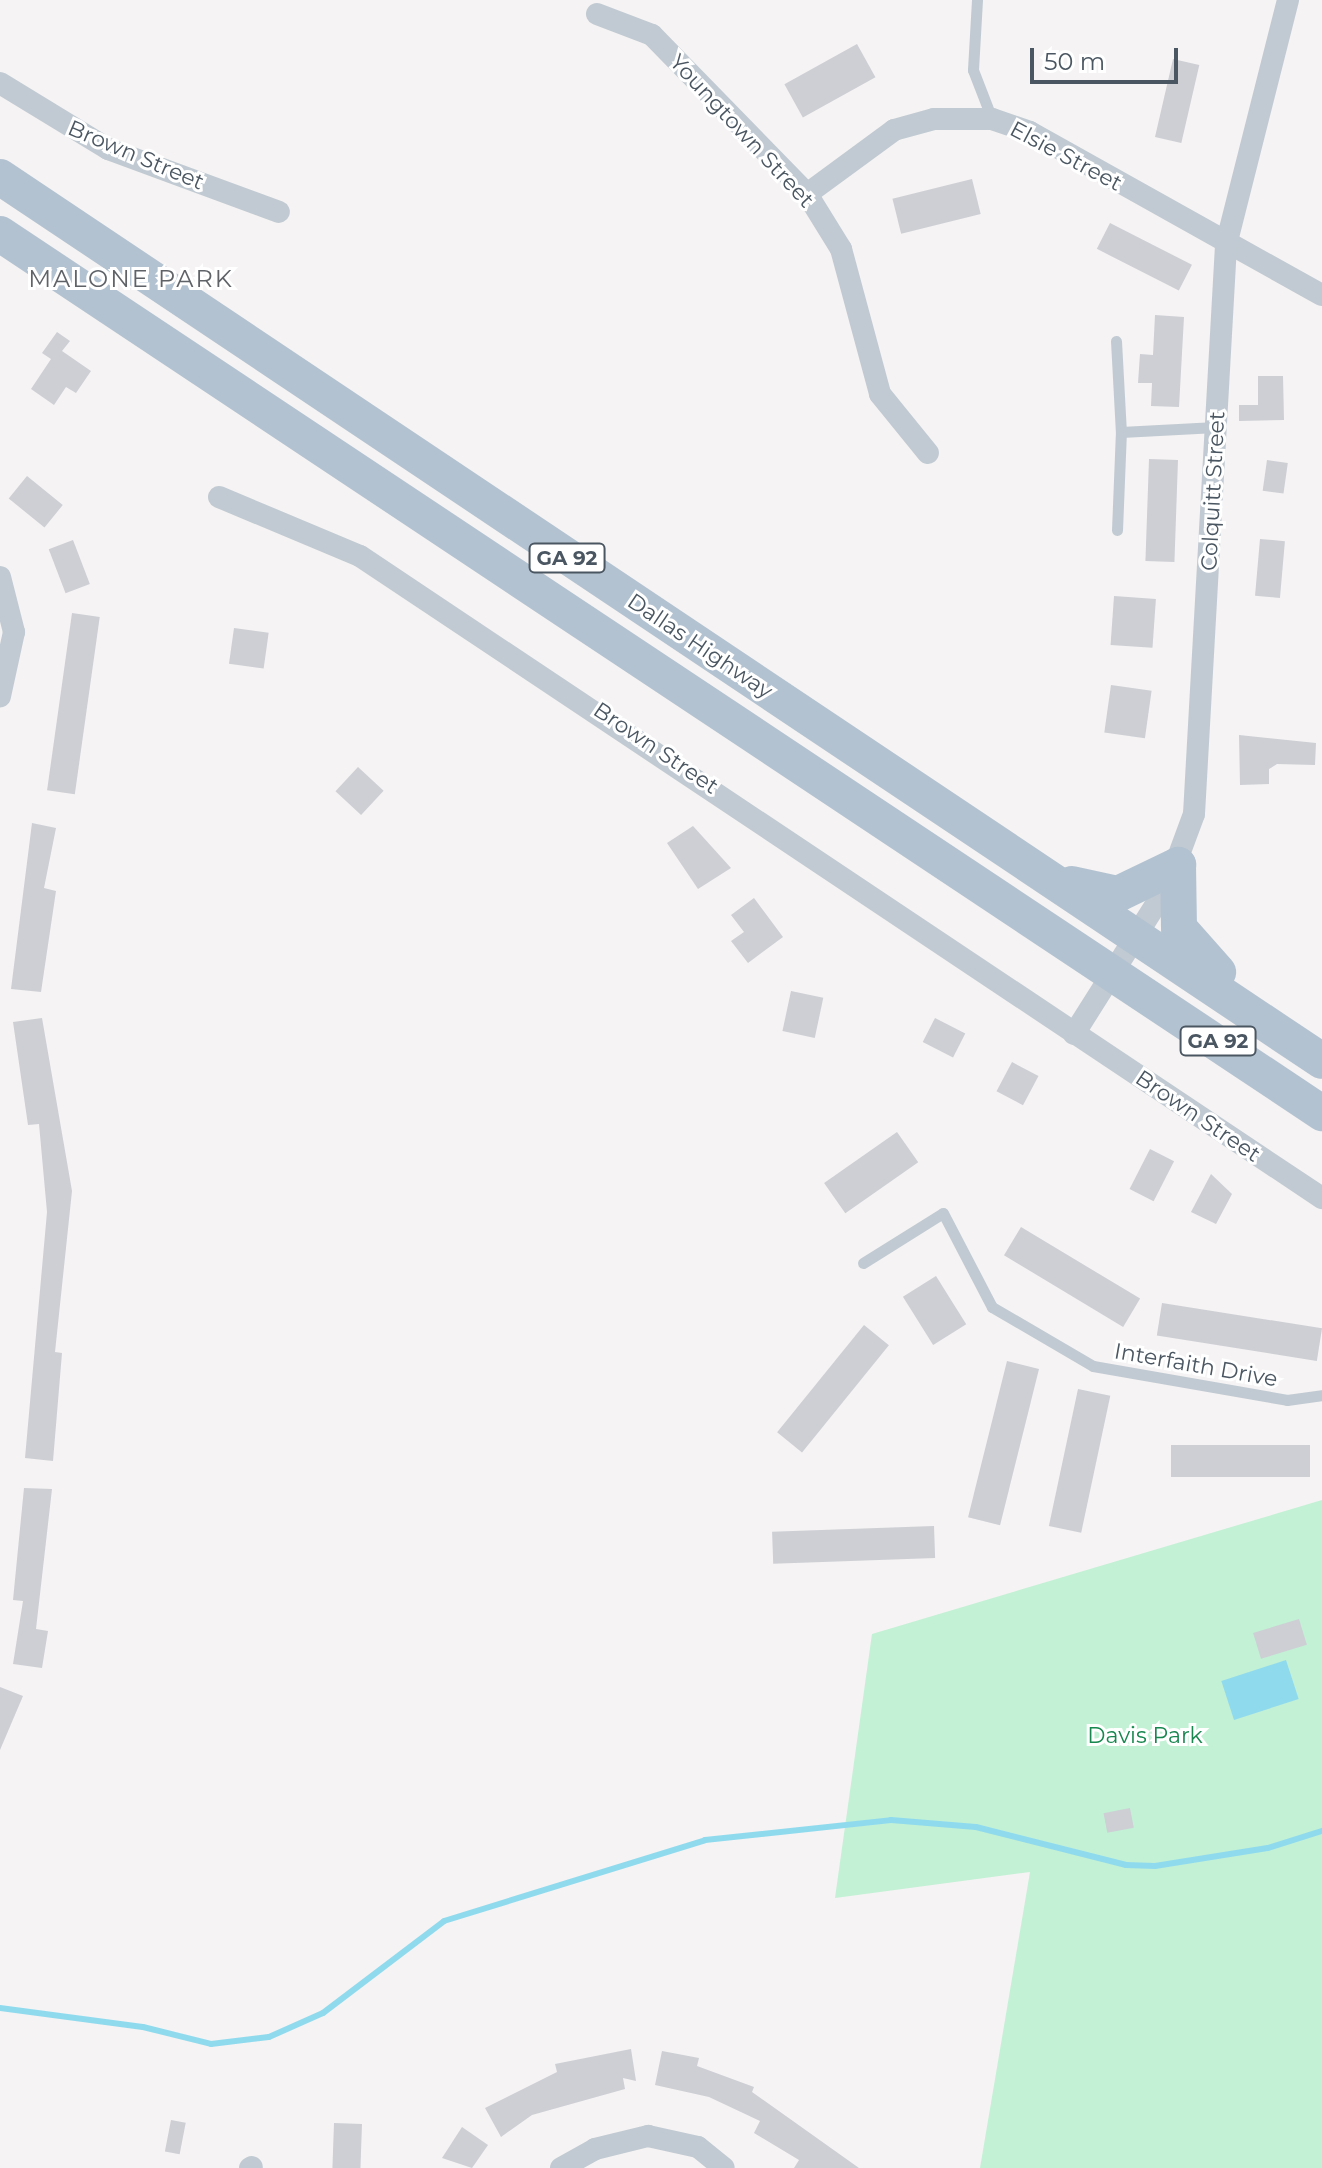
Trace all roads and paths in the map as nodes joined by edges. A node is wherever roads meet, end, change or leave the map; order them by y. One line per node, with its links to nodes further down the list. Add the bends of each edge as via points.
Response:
1 (977, 0): 5 (lane, via 973,70)
2 (1288, 0): 10 (street, Colquitt Street)
3 (597, 14): 7 (street, Youngtown Street, via 652,35)
4 (0, 83): 8 (street, Brown Street, via 108,149)
5 (992, 119): 7 (street, Elsie Street, via 934,119 894,130); 10 (street, Elsie Street, via 1030,132)
6 (0, 177): 21 (main road, Dallas Highway / GA 92)
7 (807, 194): 15 (street, Youngtown Street, via 841,249 880,394)
8 (279, 212)
9 (0, 234): 23 (main road, Dallas Highway / GA 92)
10 (1226, 245): 11 (street, Elsie Street); 13 (street, Colquitt Street)
11 (1322, 295)
12 (1116, 341): 14 (lane)
13 (1216, 427): 14 (lane); 20 (street, Colquitt Street, via 1198,781)
14 (1121, 432): 17 (lane)
15 (928, 453)
16 (219, 497): 24 (street, Brown Street, via 360,556)
17 (1117, 530)
18 (0, 577): 19 (street, via 14,632)
19 (0, 696)
20 (1178, 865): 21 (main road, via 1118,894); 22 (street, Colquitt Street); 25 (main road, via 1175,911 1185,940)
21 (1049, 878): 22 (main road, Dallas Highway / GA 92)
22 (1138, 935): 23 (street, Colquitt Street); 25 (main road, Dallas Highway / GA 92)
23 (1114, 970): 24 (street); 27 (main road, Dallas Highway / GA 92)
24 (1074, 1034): 28 (street, Brown Street)
25 (1282, 1034): 26 (main road, Dallas Highway / GA 92)
26 (1322, 1061)
27 (1322, 1113)
28 (1322, 1198)
29 (863, 1263): 30 (lane, Interfaith Drive, via 943,1213 992,1307 1093,1366 1287,1400)
30 (1322, 1395)
31 (561, 2168): 32 (street, via 595,2149 648,2136 698,2147)
32 (724, 2168)

